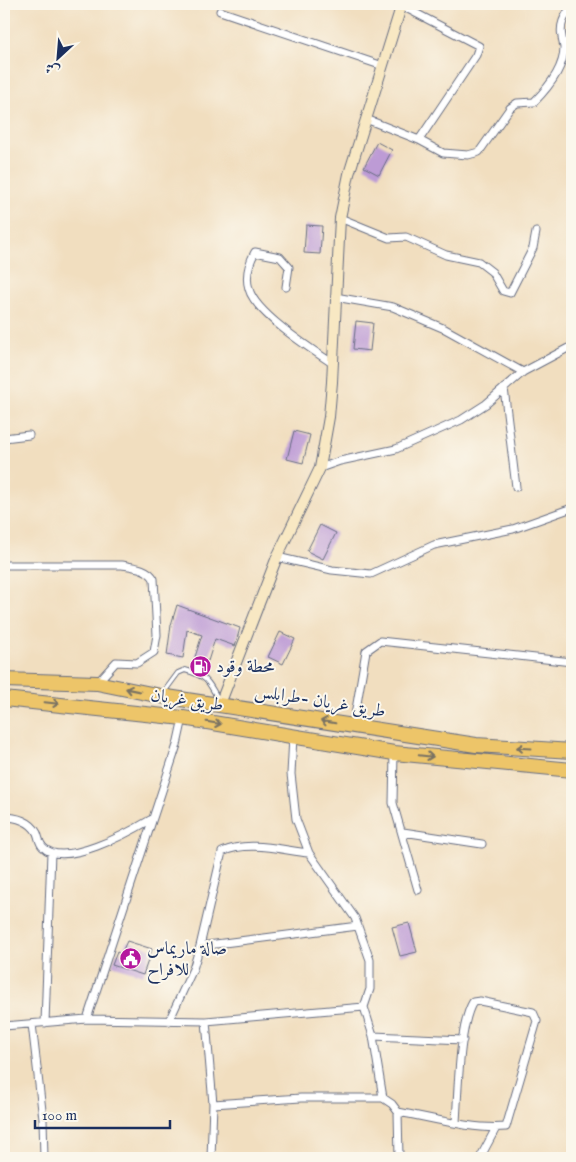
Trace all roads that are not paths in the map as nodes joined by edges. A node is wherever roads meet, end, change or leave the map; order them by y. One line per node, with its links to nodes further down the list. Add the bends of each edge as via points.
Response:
1 (402, 5): 4 (street); 6 (street, via 479,46)
2 (572, 5): 6 (street, via 561,22 564,48 560,66 544,92 534,102 517,103 510,108 480,152 468,155 443,153)
3 (220, 11): 4 (street)
4 (383, 66): 5 (street)
5 (366, 119): 6 (street); 7 (street)
6 (419, 140)
7 (340, 218): 8 (street, via 389,238 406,237 446,255 479,262 492,272 501,289 508,293 516,286 533,248); 10 (street)
8 (536, 232)
9 (286, 288): 12 (street, via 289,267 285,262 255,252 248,264 248,289 255,300 293,337)
10 (335, 297): 12 (street); 13 (street, via 393,307 445,329)
11 (572, 348): 13 (street)
12 (332, 363): 17 (street, via 329,417)
13 (523, 372): 14 (street)
14 (504, 388): 17 (street, via 461,420 396,449); 18 (street)
15 (29, 435): 16 (street)
16 (4, 438)
17 (320, 468): 20 (street)
18 (516, 487)
19 (572, 508): 20 (street, via 513,529 434,545 372,574 332,570)
20 (277, 557): 27 (street)
21 (4, 565): 24 (street, via 122,566 151,573 157,635 154,652 137,663 116,662)
22 (572, 662): 29 (street, via 380,641 366,651)
23 (4, 680): 24 (highway, طريق غريان -طرابلس)
24 (97, 683): 25 (highway, طريق غريان -طرابلس, one-way to 24)
25 (161, 696): 27 (highway, طريق غريان -طرابلس); 27 (lane, via 178,673 185,670 200,674 208,681)
26 (4, 699): 28 (highway, طريق غريان, one-way to 28)
27 (220, 704): 29 (highway, طريق غريان -طرابلس, one-way to 27)
28 (183, 718): 30 (highway, طريق غريان, one-way to 30); 35 (street, via 177,745)
29 (353, 727): 31 (highway, طريق غريان -طرابلس, one-way to 29, via 476,745)
30 (293, 737): 32 (highway, طريق غريان); 39 (street, via 292,799)
31 (572, 750)
32 (394, 753): 33 (highway, طريق غريان, one-way to 33); 36 (street, via 393,803)
33 (572, 770)
34 (4, 817): 38 (street, via 28,823 37,832 44,848)
35 (150, 820): 38 (street, via 108,843 72,853); 44 (street)
36 (403, 832): 37 (street); 40 (street)
37 (482, 844)
38 (52, 852): 47 (street)
39 (309, 853): 41 (street); 42 (street, via 244,846 222,852)
40 (418, 890)
41 (358, 926): 42 (street); 43 (street, via 370,960 370,989)
42 (200, 946): 45 (street)
43 (364, 1007): 46 (street); 50 (street)
44 (87, 1019): 45 (street); 47 (street)
45 (169, 1021): 46 (street)
46 (206, 1021): 53 (street)
47 (45, 1023): 48 (street)
48 (32, 1024): 49 (street); 57 (street)
49 (4, 1026)
50 (374, 1036): 51 (street); 52 (street)
51 (463, 1040): 55 (street); 56 (street, via 473,1002 536,1015 506,1127)
52 (383, 1098): 53 (street, via 301,1098); 54 (street)
53 (213, 1104): 58 (street)
54 (398, 1112): 55 (street); 59 (street)
55 (456, 1122): 56 (street)
56 (496, 1128): 60 (street)
57 (44, 1158)
58 (211, 1158)
59 (399, 1158)
60 (480, 1158)

